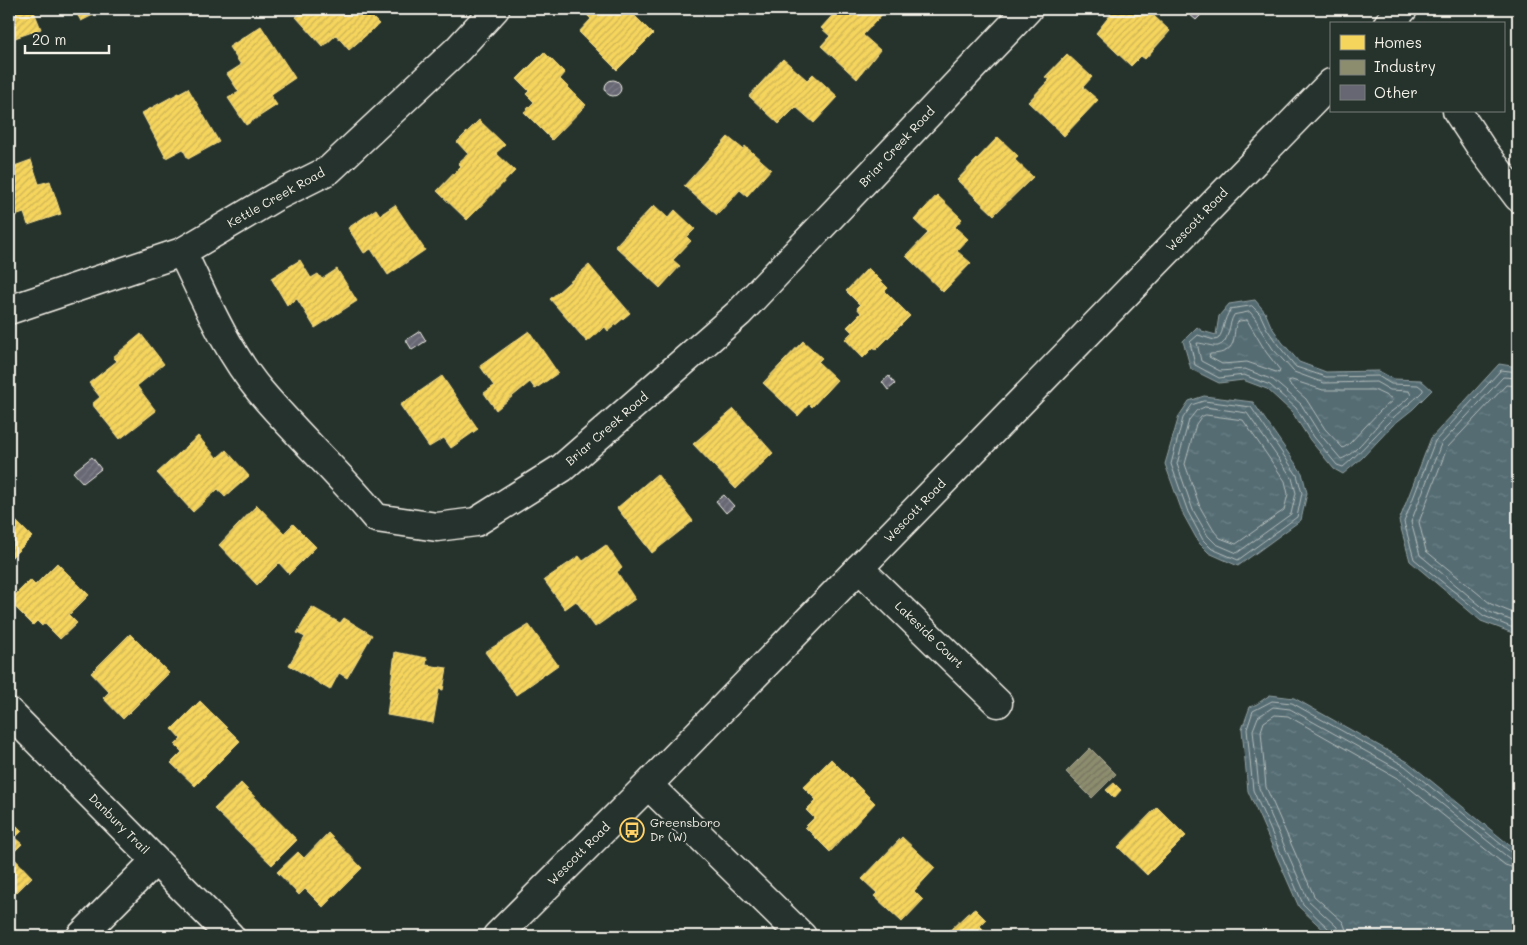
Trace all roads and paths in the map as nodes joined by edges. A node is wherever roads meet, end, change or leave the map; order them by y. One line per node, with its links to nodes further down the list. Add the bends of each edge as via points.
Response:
1 (495, 9): 6 (street, Kettle Creek Road, via 458,49 328,170)
2 (1028, 9): 6 (street, Briar Creek Road, via 740,313 562,468 476,522 437,528 376,518 259,391 225,340)
3 (1330, 84): 8 (street, Wescott Road)
4 (1458, 112): 5 (street)
5 (1518, 197)
6 (182, 252): 7 (street, Kettle Creek Road)
7 (9, 310)
8 (859, 568): 9 (street, Lakeside Court); 11 (street, Wescott Road)
9 (998, 703)
10 (9, 712): 12 (street, Danbury Trail)
11 (648, 785): 15 (street, Wescott Road); 16 (street)
12 (155, 861): 13 (street); 14 (street, Danbury Trail)
13 (80, 936)
14 (230, 936)
15 (497, 936)
16 (802, 936)

